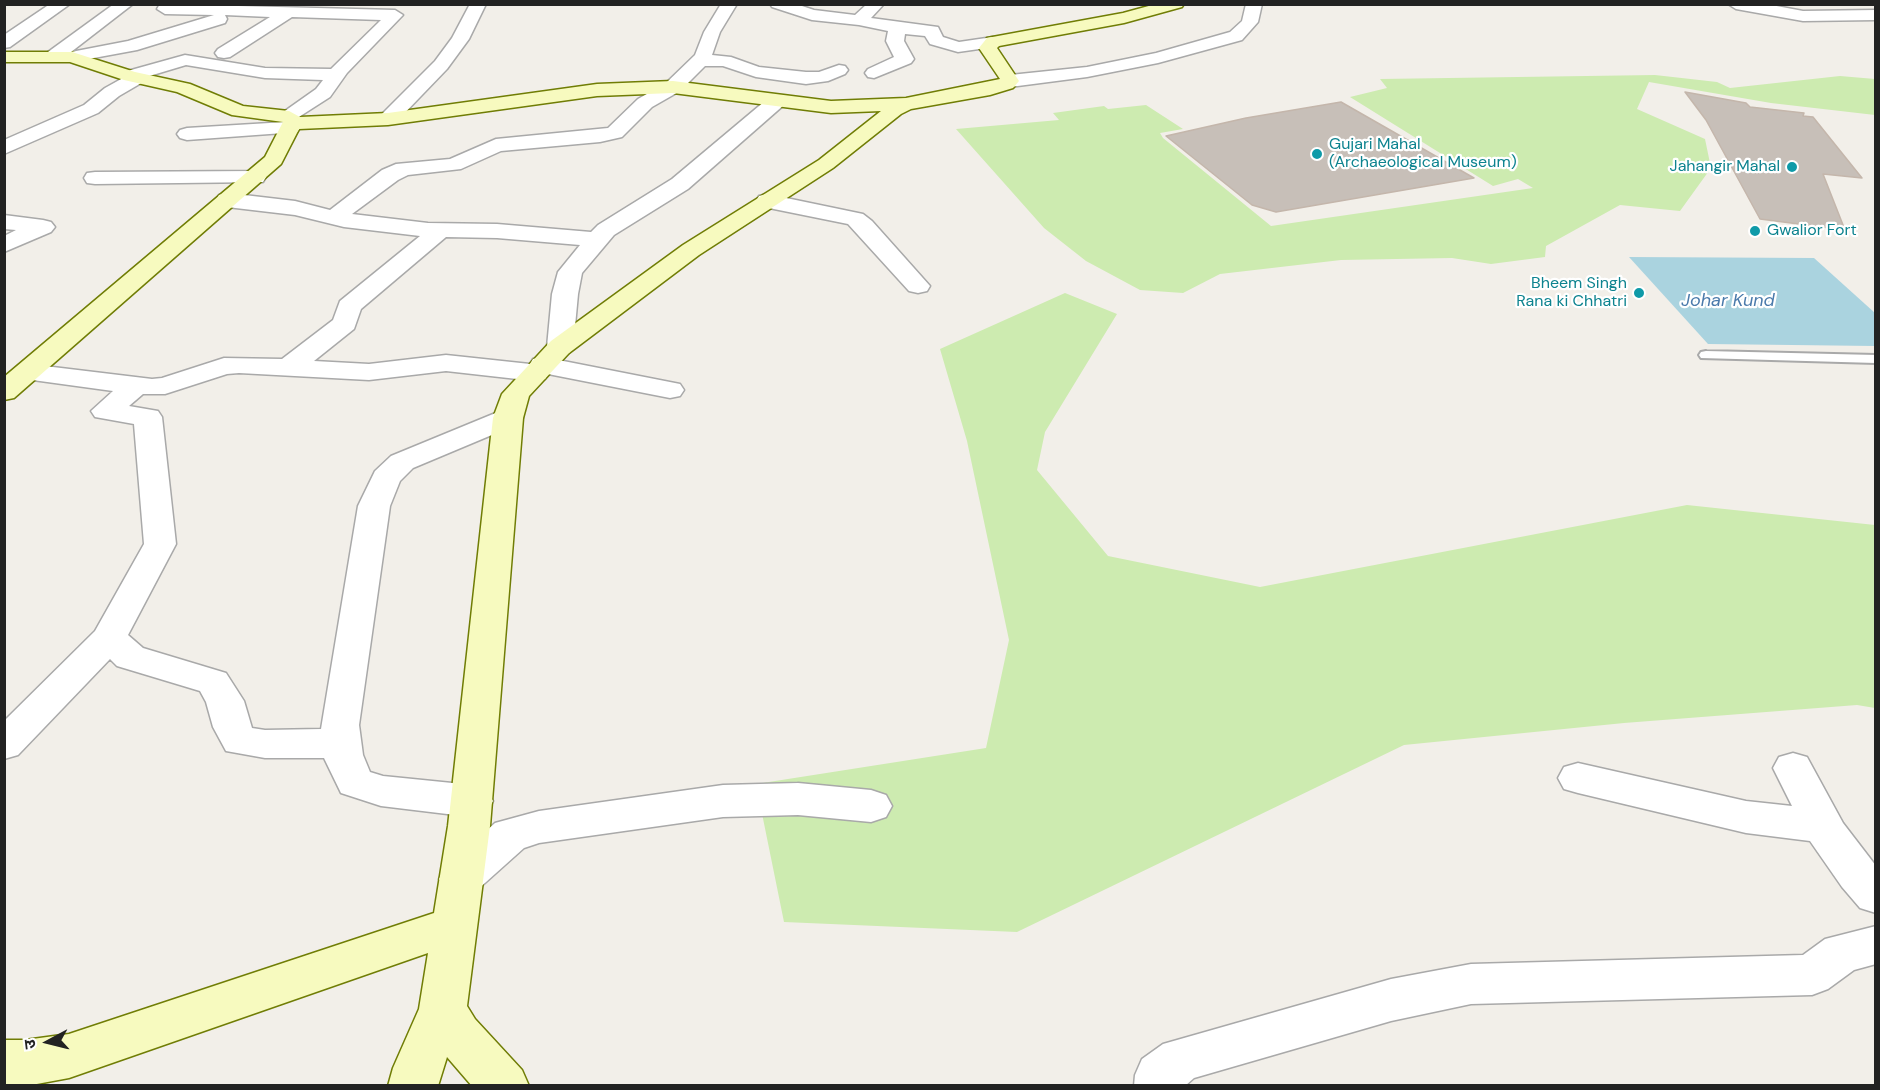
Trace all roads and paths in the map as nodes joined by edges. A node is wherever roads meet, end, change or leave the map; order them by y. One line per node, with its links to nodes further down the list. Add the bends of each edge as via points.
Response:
1 (62, 4): 22 (street)
2 (125, 4): 25 (street)
3 (170, 4): 12 (street, via 165,9)
4 (264, 4): 12 (street)
5 (478, 4): 35 (street, via 441,65)
6 (729, 4): 26 (street)
7 (778, 4): 16 (street, via 812,15)
8 (877, 4): 16 (street)
9 (1176, 4): 21 (street, via 1124,18)
10 (1254, 4): 31 (street, via 1250,22 1236,36 1158,58)
11 (1736, 4): 14 (street)
12 (243, 11): 13 (street); 25 (street, via 131,46)
13 (289, 12): 17 (street); 29 (street, via 395,15)
14 (1771, 12): 15 (street, via 1803,16); 20 (street)
15 (1875, 15)
16 (860, 20): 19 (street)
17 (271, 24): 18 (street); 23 (street)
18 (335, 25)
19 (897, 28): 21 (street, via 932,31 936,40 958,47); 28 (street, via 895,41 905,59)
20 (1820, 33)
21 (993, 42): 31 (street, via 988,48)
22 (4, 43)
23 (224, 53)
24 (4, 57): 25 (street)
25 (63, 57): 30 (street)
26 (700, 60): 27 (street, via 725,61 756,72 806,78); 32 (street)
27 (839, 70)
28 (874, 73)
29 (336, 75): 30 (street, via 265,73 185,60); 36 (street)
30 (133, 77): 36 (street, via 183,88 239,111); 38 (street, via 91,109)
31 (1010, 81): 34 (street, via 990,89)
32 (673, 87): 33 (street); 35 (street, via 597,90); 45 (street, via 645,103 615,133 496,144 454,165 404,169 390,175)
33 (778, 100): 34 (street, via 831,107); 48 (street, via 680,184 606,230)
34 (906, 104): 44 (street, via 826,164)
35 (388, 119): 36 (street)
36 (291, 123): 39 (street); 41 (street, via 274,160)
37 (4, 127): 38 (street)
38 (46, 129): 40 (street)
39 (187, 134)
40 (4, 148)
41 (255, 177): 42 (street); 43 (street)
42 (95, 178)
43 (227, 200): 45 (street, via 295,208); 54 (street)
44 (767, 201): 50 (street, via 855,219); 53 (street, via 691,250)
45 (333, 218): 47 (street)
46 (4, 222): 49 (street, via 43,227)
47 (441, 230): 48 (street); 55 (street, via 349,306 345,323)
48 (598, 240): 53 (street, via 570,272)
49 (4, 244)
50 (918, 286)
51 (1706, 355): 52 (lane)
52 (1875, 359)
53 (546, 361): 55 (street, via 446,363 369,372); 57 (street); 59 (street, via 516,394)
54 (22, 368): 56 (street); 58 (street)
55 (288, 368): 56 (street, via 239,364 165,386)
56 (137, 385): 60 (street, via 105,411 148,417 160,544)
57 (670, 390)
58 (4, 392)
59 (508, 418): 61 (street, via 402,462 386,478 374,506 340,725); 65 (street)
60 (109, 638): 61 (street, via 130,657 213,682 225,701 240,741); 62 (street)
61 (342, 743): 65 (street, via 355,782 381,790)
62 (4, 745)
63 (1793, 768): 67 (street)
64 (1578, 778): 67 (street, via 1746,817)
65 (472, 801): 68 (street)
66 (871, 806): 68 (street, via 798,799 723,801 539,827 510,835)
67 (1823, 826): 69 (street)
68 (461, 879): 70 (street)
69 (1875, 895)
70 (454, 926): 72 (street); 73 (street, via 69,1056)
71 (1875, 945): 76 (street, via 1841,953 1812,975 1471,984 1392,1000 1180,1060 1160,1075)
72 (443, 1009): 74 (street); 75 (street, via 465,1042)
73 (4, 1063)
74 (413, 1086)
75 (504, 1086)
76 (1159, 1086)

